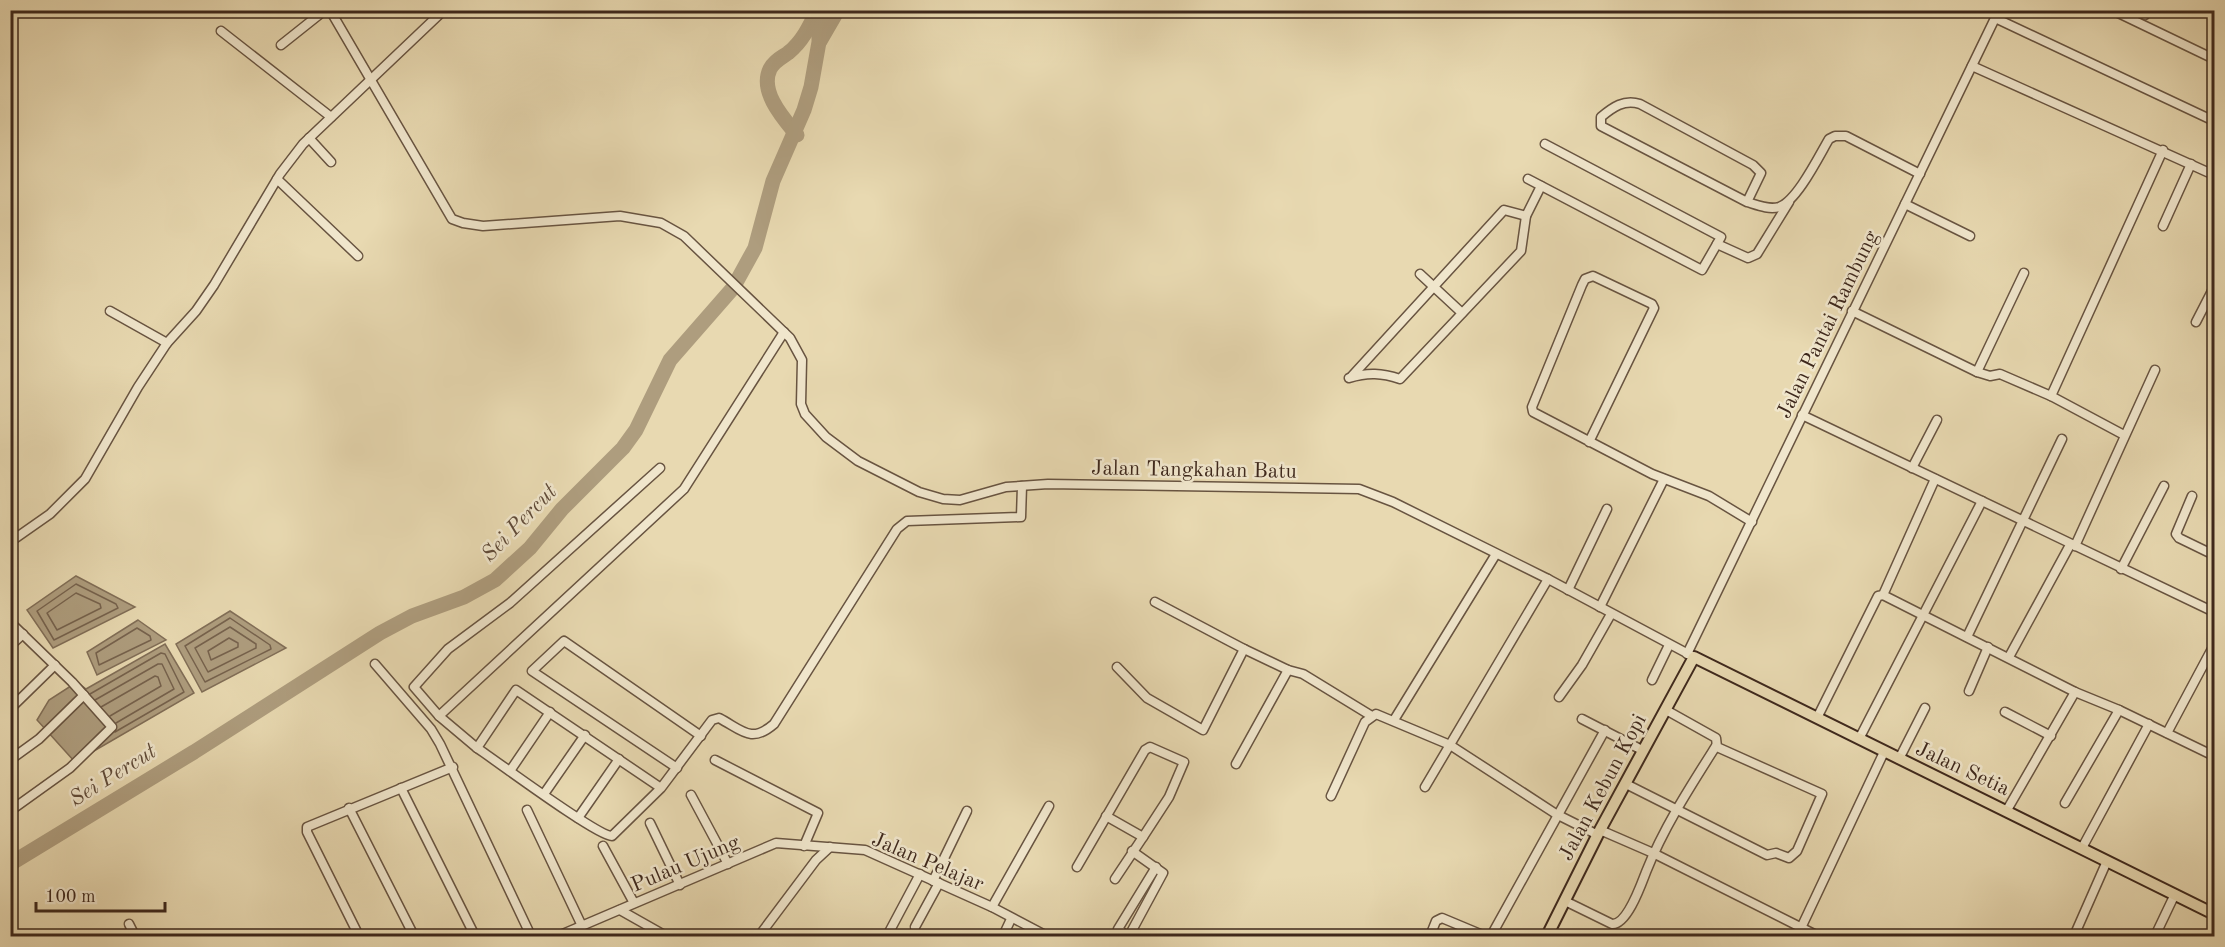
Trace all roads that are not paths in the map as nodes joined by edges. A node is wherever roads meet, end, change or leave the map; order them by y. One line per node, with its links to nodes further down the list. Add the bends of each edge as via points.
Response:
1 (325, 10): 9 (street)
2 (330, 10): 12 (street)
3 (444, 10): 12 (street)
4 (2112, 10): 10 (street)
5 (2137, 10): 6 (street, via 2145,15)
6 (2147, 10)
7 (1997, 14): 11 (street, Jalan Pantai Rambung); 14 (street)
8 (221, 31): 13 (street)
9 (281, 45)
10 (2213, 55)
11 (1972, 66): 17 (street); 20 (street, Jalan Pantai Rambung)
12 (369, 81): 13 (street); 41 (street, Jalan Tangkahan Batu, via 441,204 455,221 483,226 610,216 646,218 674,229)
13 (331, 117): 15 (street)
14 (2214, 121)
15 (309, 138): 18 (street); 22 (street)
16 (1545, 144): 31 (street, via 1720,237)
17 (2163, 150): 19 (street); 45 (street)
18 (331, 162)
19 (2191, 164): 21 (street); 29 (street)
20 (1920, 174): 26 (street, via 1846,136 1835,136 1829,139); 27 (street, Jalan Pantai Rambung)
21 (2214, 175)
22 (277, 179): 32 (street); 42 (street, via 214,285)
23 (1528, 179): 24 (street)
24 (1541, 186): 28 (street); 31 (street, via 1702,270)
25 (1747, 201): 25 (street, via 1761,173 1753,165 1640,104 1625,102 1601,117 1601,126); 26 (street, via 1778,208)
26 (1789, 201): 31 (street, via 1753,258)
27 (1905, 204): 30 (street); 38 (street, Jalan Pantai Rambung)
28 (1526, 216): 35 (street, via 1504,210); 39 (street, via 1521,251)
29 (2163, 226)
30 (1970, 236)
31 (1717, 244)
32 (358, 256)
33 (2024, 273): 44 (street)
34 (1420, 274): 35 (street)
35 (1434, 287): 39 (street); 39 (street, via 1349,378 1382,373 1400,379)
36 (2214, 287): 40 (street)
37 (110, 311): 42 (street)
38 (1852, 311): 44 (street); 46 (street, Jalan Pantai Rambung)
39 (1462, 313)
40 (2196, 322)
41 (784, 333): 55 (street, Jalan Tangkahan Batu, via 802,360 801,404 805,414 851,457 890,479 943,499 960,500); 100 (street, via 684,489)
42 (167, 343): 62 (street, via 85,479 50,514)
43 (2156, 370): 48 (street)
44 (1977, 372): 45 (street, via 2000,374)
45 (2051, 396): 48 (street)
46 (1802, 415): 52 (street); 61 (street, Jalan Pantai Rambung)
47 (1936, 420): 52 (street)
48 (2124, 435): 63 (street)
49 (2062, 439): 60 (street)
50 (1589, 442): 50 (street, via 1654,308 1593,276 1582,285 1532,407 1533,412); 53 (street)
51 (660, 468): 100 (street, via 510,603 448,649 414,687)
52 (1912, 468): 54 (street)
53 (1664, 478): 61 (street, via 1709,496); 71 (street)
54 (1935, 479): 58 (street); 69 (street)
55 (1022, 486): 64 (street, Jalan Tangkahan Batu, via 1359,489); 109 (street, via 1022,518 907,521 897,529 774,724 762,735 752,736 718,718)
56 (2164, 486): 66 (street)
57 (2192, 495): 65 (street, via 2175,534)
58 (1982, 501): 60 (street); 74 (street)
59 (1607, 510): 68 (street)
60 (2023, 521): 63 (street); 77 (street)
61 (1752, 522): 83 (street, Jalan Pantai Rambung)
62 (10, 542)
63 (2072, 545): 66 (street); 84 (street)
64 (1496, 554): 67 (street, Jalan Tangkahan Batu); 104 (street)
65 (2214, 555)
66 (2121, 569): 72 (street)
67 (1548, 579): 68 (street, Jalan Tangkahan Batu); 112 (street)
68 (1568, 590): 71 (street, Jalan Tangkahan Batu)
69 (1883, 595): 74 (street); 102 (street, via 1878,596)
70 (1155, 602): 82 (street)
71 (1600, 607): 73 (street, Jalan Tangkahan Batu)
72 (2214, 612)
73 (1611, 614): 78 (street, Jalan Tangkahan Batu); 93 (street)
74 (1921, 615): 77 (street); 111 (street)
75 (10, 622): 76 (street)
76 (23, 634): 80 (street); 86 (street)
77 (1967, 637): 81 (street)
78 (1669, 645): 83 (street, Jalan Tangkahan Batu); 89 (street)
79 (2214, 645): 107 (street)
80 (10, 646)
81 (1988, 647): 84 (street); 90 (street)
82 (1244, 649): 87 (street, via 1203,730 1147,698); 88 (street)
83 (1690, 656): 96 (main road, Jalan Kebun Kopi); 102 (main road, Jalan Setia)
84 (2009, 657): 91 (street)
85 (375, 664): 123 (street, via 431,729)
86 (54, 665): 92 (street); 94 (street)
87 (1117, 667)
88 (1288, 670): 101 (street, via 1303,674); 122 (street)
89 (1652, 680)
90 (1969, 691)
91 (2075, 692): 97 (street); 110 (street)
92 (84, 695): 120 (street, via 39,739); 139 (street, via 112,727 70,768)
93 (1559, 697)
94 (12, 707)
95 (1925, 708): 119 (street)
96 (1666, 710): 113 (street, via 1716,738); 115 (main road, Jalan Kebun Kopi)
97 (2119, 710): 105 (street); 133 (street)
98 (550, 712): 108 (street); 114 (street, via 516,690); 125 (street)
99 (2005, 712): 110 (street)
100 (440, 716): 114 (street)
101 (1370, 716): 104 (street); 132 (street)
102 (1818, 718): 111 (main road, Jalan Setia)
103 (1582, 719): 106 (street)
104 (1394, 720): 112 (street)
105 (2148, 724): 107 (street); 150 (street)
106 (1605, 730): 115 (street); 141 (street)
107 (2167, 733): 117 (street)
108 (585, 735): 118 (street); 130 (street)
109 (701, 736): 124 (street); 124 (street, via 564,641 532,671)
110 (2051, 736): 138 (street)
111 (1859, 739): 116 (main road, Jalan Setia)
112 (1450, 745): 127 (street); 141 (street)
113 (1716, 746): 137 (street); 137 (street, via 1822,794 1795,855 1767,855)
114 (477, 748): 125 (street)
115 (1642, 750): 126 (main road, Jalan Kebun Kopi)
116 (1884, 752): 119 (main road, Jalan Setia); 171 (street)
117 (2214, 756)
118 (619, 759): 129 (street); 143 (street)
119 (1899, 759): 138 (main road, Jalan Setia)
120 (10, 760)
121 (715, 760): 148 (street, via 818,813)
122 (1236, 764)
123 (453, 767): 128 (street); 176 (street)
124 (678, 768): 129 (street)
125 (510, 771): 130 (street)
126 (1626, 784): 137 (street); 145 (main road, Jalan Kebun Kopi)
127 (1425, 787)
128 (401, 788): 135 (street); 175 (street)
129 (661, 788): 143 (street, via 612,836)
130 (544, 794): 143 (street)
131 (691, 795): 154 (street)
132 (1332, 796)
133 (2065, 803)
134 (1049, 806): 164 (street)
135 (349, 808): 173 (street, via 309,825 307,832); 174 (street)
136 (527, 810): 169 (street)
137 (1675, 810): 152 (street)
138 (2007, 810): 150 (main road, Jalan Setia)
139 (10, 811)
140 (967, 811): 159 (street)
141 (1556, 814): 145 (street); 186 (street, via 1514,900)
142 (1106, 816): 146 (street); 146 (street, via 1144,750 1157,749 1184,762 1169,797); 155 (street)
143 (578, 818)
144 (650, 823): 160 (street)
145 (1599, 832): 152 (street); 162 (main road, Jalan Kebun Kopi)
146 (1143, 837): 151 (street)
147 (603, 846): 163 (street)
148 (804, 846): 149 (street, Pulau Ujung); 154 (street, Pulau Ujung, via 776,843)
149 (830, 848): 157 (street, Jalan Pelajar, via 865,850); 179 (street, via 816,860)
150 (2082, 848): 153 (main road, Jalan Setia)
151 (1132, 851): 156 (street); 158 (street)
152 (1653, 854): 162 (street, via 1633,903 1617,924); 171 (street)
153 (2107, 861): 161 (main road, Jalan Setia); 189 (street)
154 (728, 864): 160 (street, Pulau Ujung)
155 (1077, 867)
156 (1156, 867): 183 (street, via 1163,874); 183 (street, via 1118,929)
157 (920, 874): 159 (street, Jalan Pelajar); 180 (street)
158 (1114, 879)
159 (936, 882): 164 (street, Jalan Pelajar); 170 (street)
160 (680, 885): 163 (street, Pulau Ujung)
161 (2175, 894): 166 (main road, Jalan Setia); 190 (street)
162 (1565, 901): 187 (main road, Jalan Kebun Kopi)
163 (634, 903): 165 (street, Pulau Ujung)
164 (992, 907): 167 (street, Jalan Pelajar)
165 (620, 910): 169 (street, Pulau Ujung); 178 (street)
166 (2214, 912)
167 (1011, 919): 181 (street); 182 (street, Jalan Pelajar)
168 (129, 924): 172 (street)
169 (582, 926): 177 (street, Pulau Ujung)
170 (915, 927)
171 (1801, 928): 188 (street)
172 (135, 936)
173 (359, 936)
174 (414, 936)
175 (475, 936)
176 (531, 936)
177 (558, 936)
178 (666, 936)
179 (759, 936)
180 (887, 936)
181 (1003, 936)
182 (1047, 936)
183 (1127, 936)
184 (1430, 936): 185 (street, via 1436,921 1442,918)
185 (1485, 936)
186 (1491, 936)
187 (1547, 936)
188 (1818, 936)
189 (2074, 936)
190 (2155, 936)

